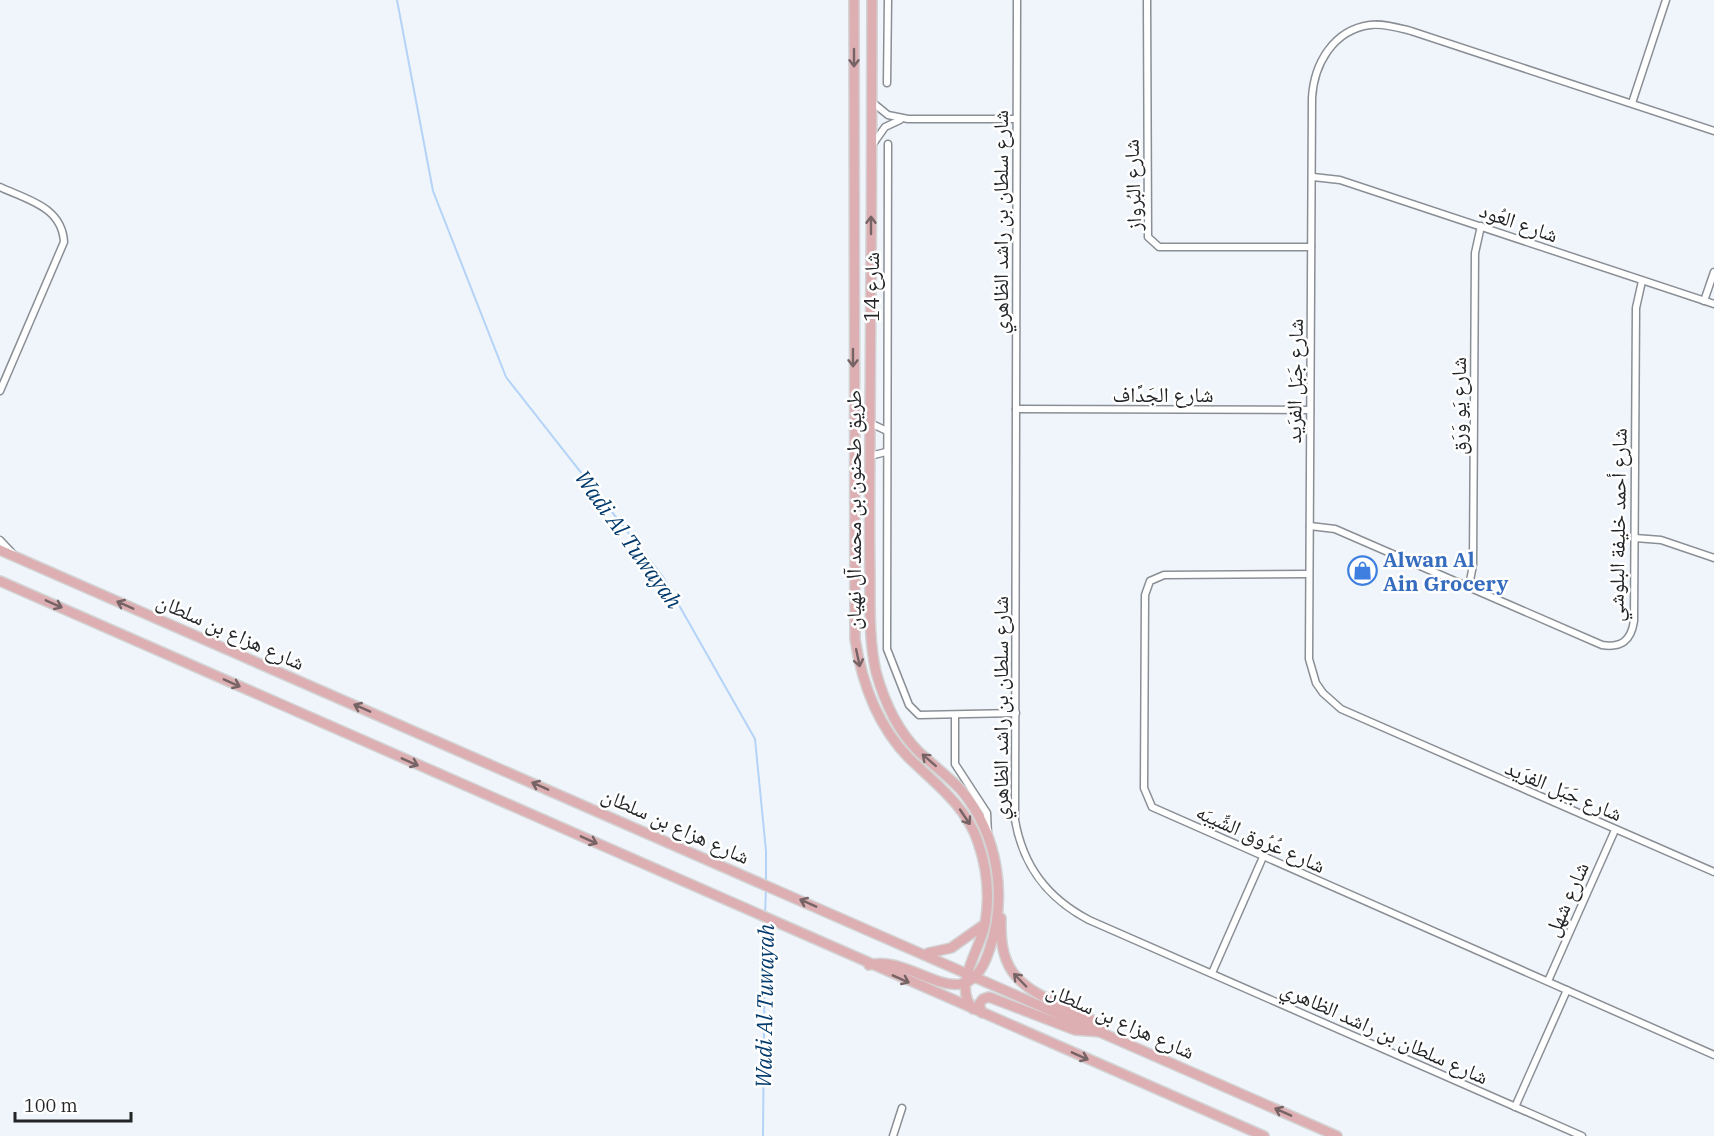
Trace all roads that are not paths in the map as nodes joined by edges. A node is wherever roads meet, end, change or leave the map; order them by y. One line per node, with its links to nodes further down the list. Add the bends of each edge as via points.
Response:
1 (854, 0): 30 (main road, طريق طحنون بن محمد آل نهيان, one-way to 30)
2 (872, 0): 8 (main road, طريق طحنون بن محمد آل نهيان)
3 (888, 0): 7 (street)
4 (1017, 0): 11 (street, شارع سلطان بن راشد الظاهري)
5 (1147, 0): 18 (street, شارع البُرواز, via 1148,237 1159,247)
6 (1666, 0): 9 (street)
7 (887, 83)
8 (871, 101): 10 (street, via 888,115); 14 (main road, طريق طحنون بن محمد آل نهيان)
9 (1632, 104): 12 (street, شارع جَبَل الفرَيد); 15 (street, شارع جَبَل الفرَيد, via 1411,31 1371,25 1337,39 1317,70 1312,98)
10 (908, 119): 11 (street); 14 (street, via 885,127)
11 (1016, 119): 24 (street, شارع سلطان بن راشد الظاهري)
12 (1714, 131)
13 (888, 144): 27 (street, شارع 14)
14 (871, 147): 26 (main road, طريق طحنون بن محمد آل نهيان, one-way to 14)
15 (1312, 177): 17 (street, شارع العُود, via 1340,180); 18 (street, شارع جَبَل الفرَيد)
16 (0, 188): 23 (street, via 51,211 63,230 64,242)
17 (1481, 226): 20 (street, شارع العُود); 40 (street, شارع يَو وَرَق, via 1475,253 1473,565)
18 (1311, 247): 25 (street, شارع جَبَل الفرَيد)
19 (1714, 272): 21 (street)
20 (1642, 281): 21 (street, شارع العُود); 32 (street, شارع أحمد خليفة البلوشي, via 1636,308)
21 (1704, 301): 22 (street, شارع العُود)
22 (1714, 304)
23 (0, 391)
24 (1016, 409): 25 (street, شارع الجَدَّاف); 41 (street, شارع سلطان بن راشد الظاهري)
25 (1310, 410): 31 (street, شارع جَبَل الفرَيد)
26 (870, 423): 27 (street); 29 (main road, طريق طحنون بن محمد آل نهيان)
27 (887, 431): 28 (street, شارع 14)
28 (886, 452): 29 (street); 42 (street, شارع 14, via 889,655 913,711 922,716)
29 (870, 456): 35 (main road, طريق طحنون بن محمد آل نهيان)
30 (853, 458): 35 (main road, via 858,488 858,544 861,551); 48 (main road, طريق طحنون بن محمد آل نهيان, one-way to 48, via 854,625 864,681 891,736 951,798 974,830 986,875)
31 (1310, 526): 38 (street, شارع جَبَل الفرَيد); 40 (street, شارع أحمد خليفة البلوشي, via 1335,529)
32 (1635, 538): 37 (street, via 1661,540); 40 (street, شارع أحمد خليفة البلوشي, via 1633,631 1622,645 1602,645)
33 (0, 540): 36 (street)
34 (0, 550): 36 (main road, شارع هزاع بن سلطان)
35 (870, 553): 44 (main road, طريق طحنون بن محمد آل نهيان, one-way to 35, via 969,801 911,743 886,703 871,638)
36 (16, 557): 49 (main road, شارع هزاع بن سلطان, one-way to 36)
37 (1714, 558)
38 (1308, 574): 43 (street, شارع جَبَل الفرَيد, via 1309,659 1316,683 1331,702 1352,715); 45 (street, شارع عُرُوق الشِّيبَه, via 1164,575 1150,581 1145,595 1144,788 1148,801 1158,811)
39 (0, 581): 50 (main road, one-way to 50)
40 (1469, 586)
41 (1016, 713): 42 (street, شارع 14); 51 (street, شارع سلطان بن راشد الظاهري, via 1015,820 1036,877 1073,912)
42 (955, 716): 44 (street, via 955,764 987,813)
43 (1615, 830): 46 (street, شارع جَبَل الفرَيد); 53 (street, شارع شهل)
44 (987, 835): 47 (main road, طريق طحنون بن محمد آل نهيان)
45 (1263, 857): 51 (street); 53 (street, شارع عُرُوق الشِّيبَه)
46 (1714, 872)
47 (998, 880): 52 (main road, طريق طحنون بن محمد آل نهيان, via 993,938); 57 (main road, one-way to 47, via 1083,1015 1032,991 1012,972 1002,951)
48 (985, 924): 49 (main road, via 944,951); 52 (main road, طريق طحنون بن محمد آل نهيان)
49 (922, 953): 52 (main road, شارع هزاع بن سلطان)
50 (869, 964): 54 (main road, via 893,964 946,984); 56 (main road, one-way to 56)
51 (1212, 974): 59 (street, شارع سلطان بن راشد الظاهري)
52 (973, 975): 54 (main road); 57 (main road, شارع هزاع بن سلطان)
53 (1548, 981): 55 (street, شارع عُرُوق الشِّيبَه)
54 (964, 984): 56 (main road, via 965,996)
55 (1567, 990): 58 (street, شارع عُرُوق الشِّيبَه); 59 (street)
56 (977, 1012): 57 (main road, via 981,1001 989,997 1075,1030); 62 (main road, one-way to 62)
57 (1104, 1032): 63 (main road, شارع هزاع بن سلطان, one-way to 57)
58 (1714, 1055)
59 (1515, 1107): 64 (street, شارع سلطان بن راشد الظاهري)
60 (902, 1108): 61 (street)
61 (893, 1136)
62 (1264, 1136)
63 (1337, 1136)
64 (1582, 1136)

